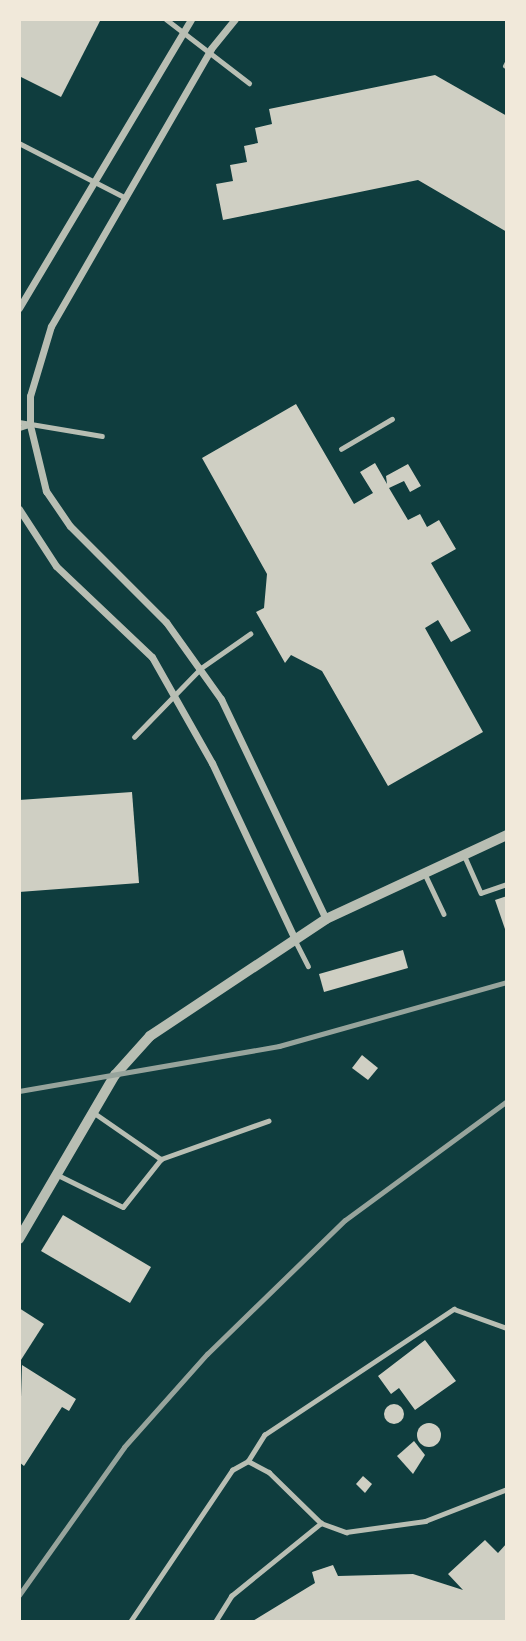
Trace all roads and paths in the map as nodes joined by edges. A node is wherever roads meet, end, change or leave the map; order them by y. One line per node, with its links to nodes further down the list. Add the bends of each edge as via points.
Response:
1 (166, 19): 4 (lane)
2 (191, 19): 4 (street)
3 (235, 19): 5 (street)
4 (183, 29): 5 (lane); 8 (street)
5 (211, 49): 6 (lane); 9 (street)
6 (249, 83)
7 (19, 143): 8 (lane)
8 (94, 180): 9 (lane); 10 (street)
9 (126, 198): 13 (street, via 51,327 30,396)
10 (19, 308)
11 (392, 419): 16 (lane)
12 (19, 422): 13 (lane)
13 (30, 425): 14 (lane); 15 (lane); 19 (street, via 46,491 69,526 166,622)
14 (19, 428)
15 (102, 436)
16 (341, 449)
17 (19, 509): 20 (street, via 56,566 120,622)
18 (250, 634): 19 (lane)
19 (201, 668): 20 (lane); 27 (street)
20 (176, 695): 21 (lane); 28 (street)
21 (134, 737)
22 (507, 835): 23 (street)
23 (463, 853): 24 (street); 25 (lane, via 481,893)
24 (424, 870): 26 (lane); 27 (street)
25 (507, 884)
26 (444, 914)
27 (326, 919): 28 (street)
28 (294, 937): 29 (lane); 30 (street, via 150,1036)
29 (308, 966)
30 (93, 1112): 32 (lane); 33 (street)
31 (268, 1121): 32 (lane)
32 (161, 1159): 33 (lane, via 123,1207)
33 (57, 1174): 34 (street)
34 (20, 1235)
35 (507, 1328): 36 (lane, via 454,1309 264,1435)
36 (248, 1461): 38 (lane, via 270,1472); 39 (lane, via 232,1470)
37 (507, 1489): 38 (lane, via 425,1521 346,1532)
38 (321, 1523): 40 (lane, via 231,1596)
39 (130, 1622)
40 (215, 1622)

